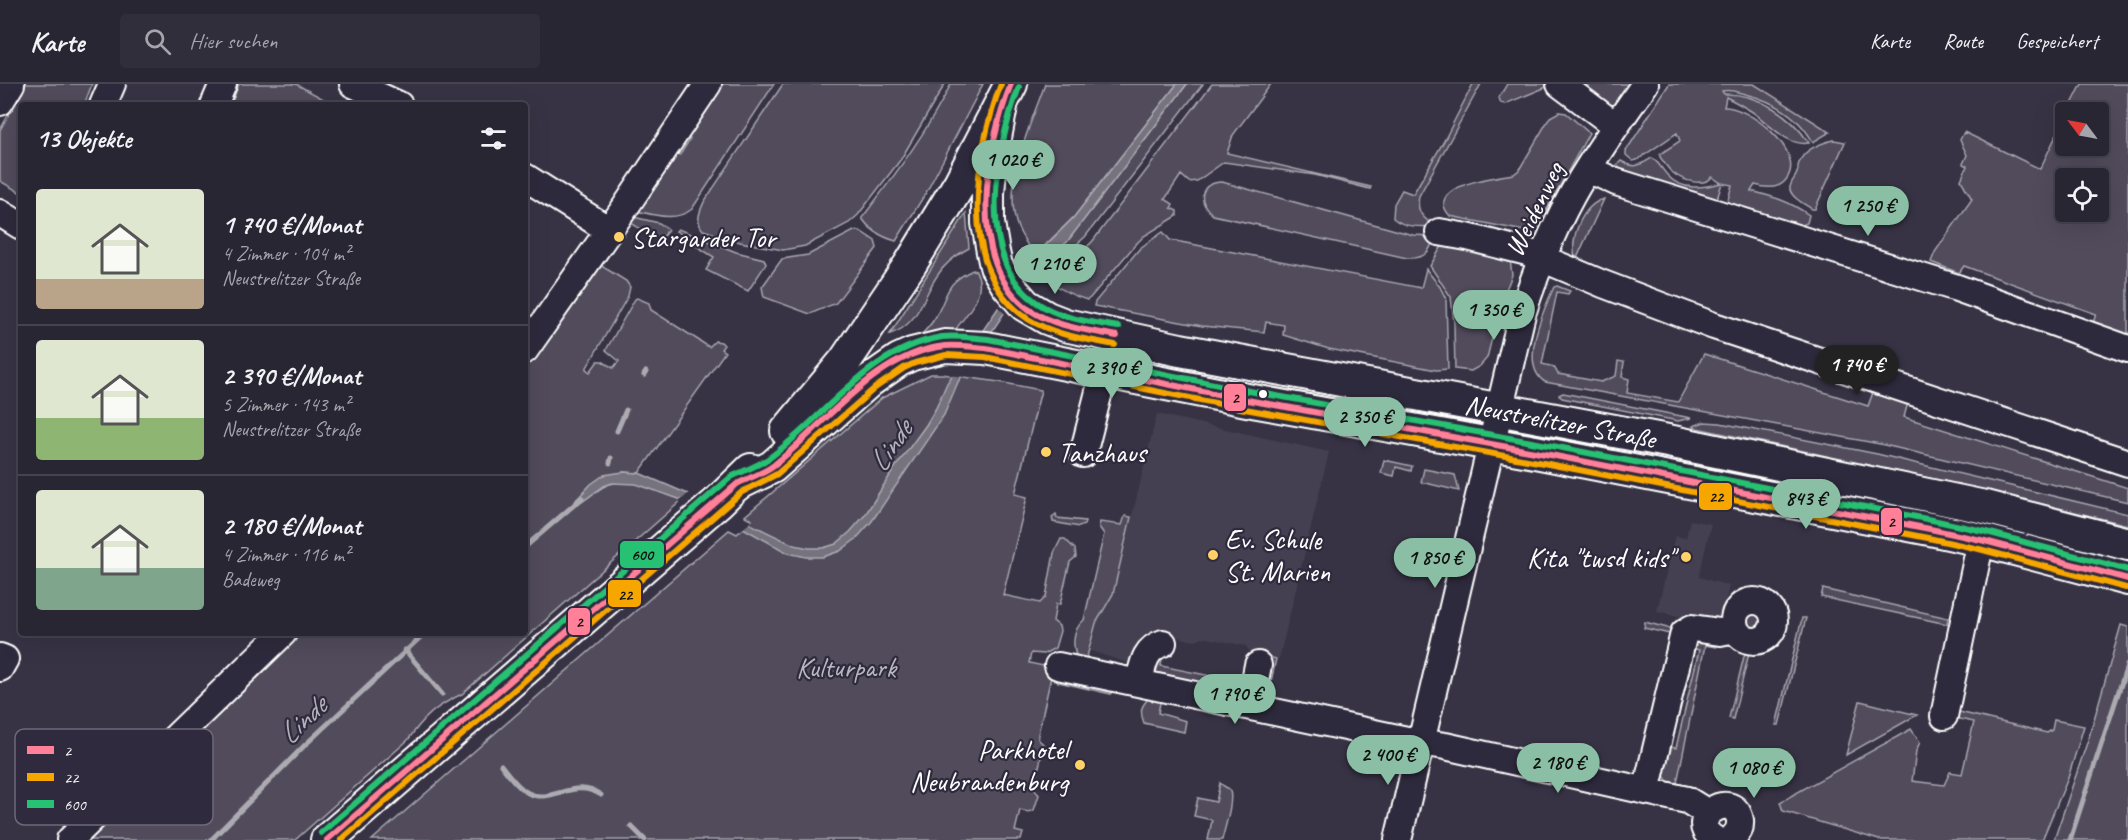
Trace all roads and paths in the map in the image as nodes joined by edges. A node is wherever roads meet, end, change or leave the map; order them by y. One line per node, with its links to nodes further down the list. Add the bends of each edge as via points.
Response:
1 (10, 84): 9 (street)
2 (112, 84): 10 (street)
3 (223, 84): 11 (street)
4 (708, 84): 19 (street)
5 (1645, 84): 13 (street, Weidenweg)
6 (1560, 90): 13 (street)
7 (361, 91): 12 (street)
8 (1006, 95): 24 (main road, Neustrelitzer Straße, via 991,159 988,223 996,266 1014,292 1038,314 1065,325 1180,350); 28 (main road, via 960,183 859,342 816,398)
9 (0, 102)
10 (104, 102)
11 (215, 102)
12 (391, 102)
13 (1616, 126): 14 (street, Weidenweg)
14 (1588, 169): 20 (street, Weidenweg); 22 (street, via 1616,182 1957,288)
15 (528, 179): 19 (street)
16 (0, 213): 17 (street)
17 (18, 224)
18 (1441, 225): 20 (street, via 1467,237)
19 (609, 230): 21 (street)
20 (1543, 259): 24 (street, Weidenweg, via 1522,314); 27 (street, via 1714,326)
21 (528, 346)
22 (2128, 349)
23 (1104, 372): 25 (main road, Neustrelitzer Straße); 26 (street); 28 (main road, Neustrelitzer Straße, via 974,347 929,349 899,360 869,381 772,467)
24 (1500, 411): 25 (street, Weidenweg); 30 (main road, Neustrelitzer Straße, via 1668,441 1974,505)
25 (1491, 445): 29 (main road, Neustrelitzer Straße); 41 (street, Weidenweg)
26 (1083, 454)
27 (2128, 463)
28 (718, 501): 46 (main road)
29 (1981, 540): 31 (main road, Neustrelitzer Straße); 39 (street)
30 (2128, 544)
31 (2128, 579)
32 (1736, 628): 42 (street, via 1720,632 1692,628 1684,633)
33 (280, 636): 40 (street)
34 (1163, 643): 37 (street, via 1153,646 1148,653)
35 (1258, 665): 38 (street)
36 (1058, 666): 37 (street)
37 (1139, 682): 38 (street)
38 (1250, 706): 41 (street)
39 (1944, 716)
40 (184, 729)
41 (1421, 743): 42 (street); 47 (street, Weidenweg)
42 (1646, 791): 43 (street, via 1687,800)
43 (1708, 813): 48 (street, via 1705,829); 49 (street, via 1717,806 1728,806 1737,813 1739,829)
44 (85, 825): 45 (street)
45 (70, 840)
46 (327, 840)
47 (1398, 840)
48 (1716, 840)
49 (1729, 840)

